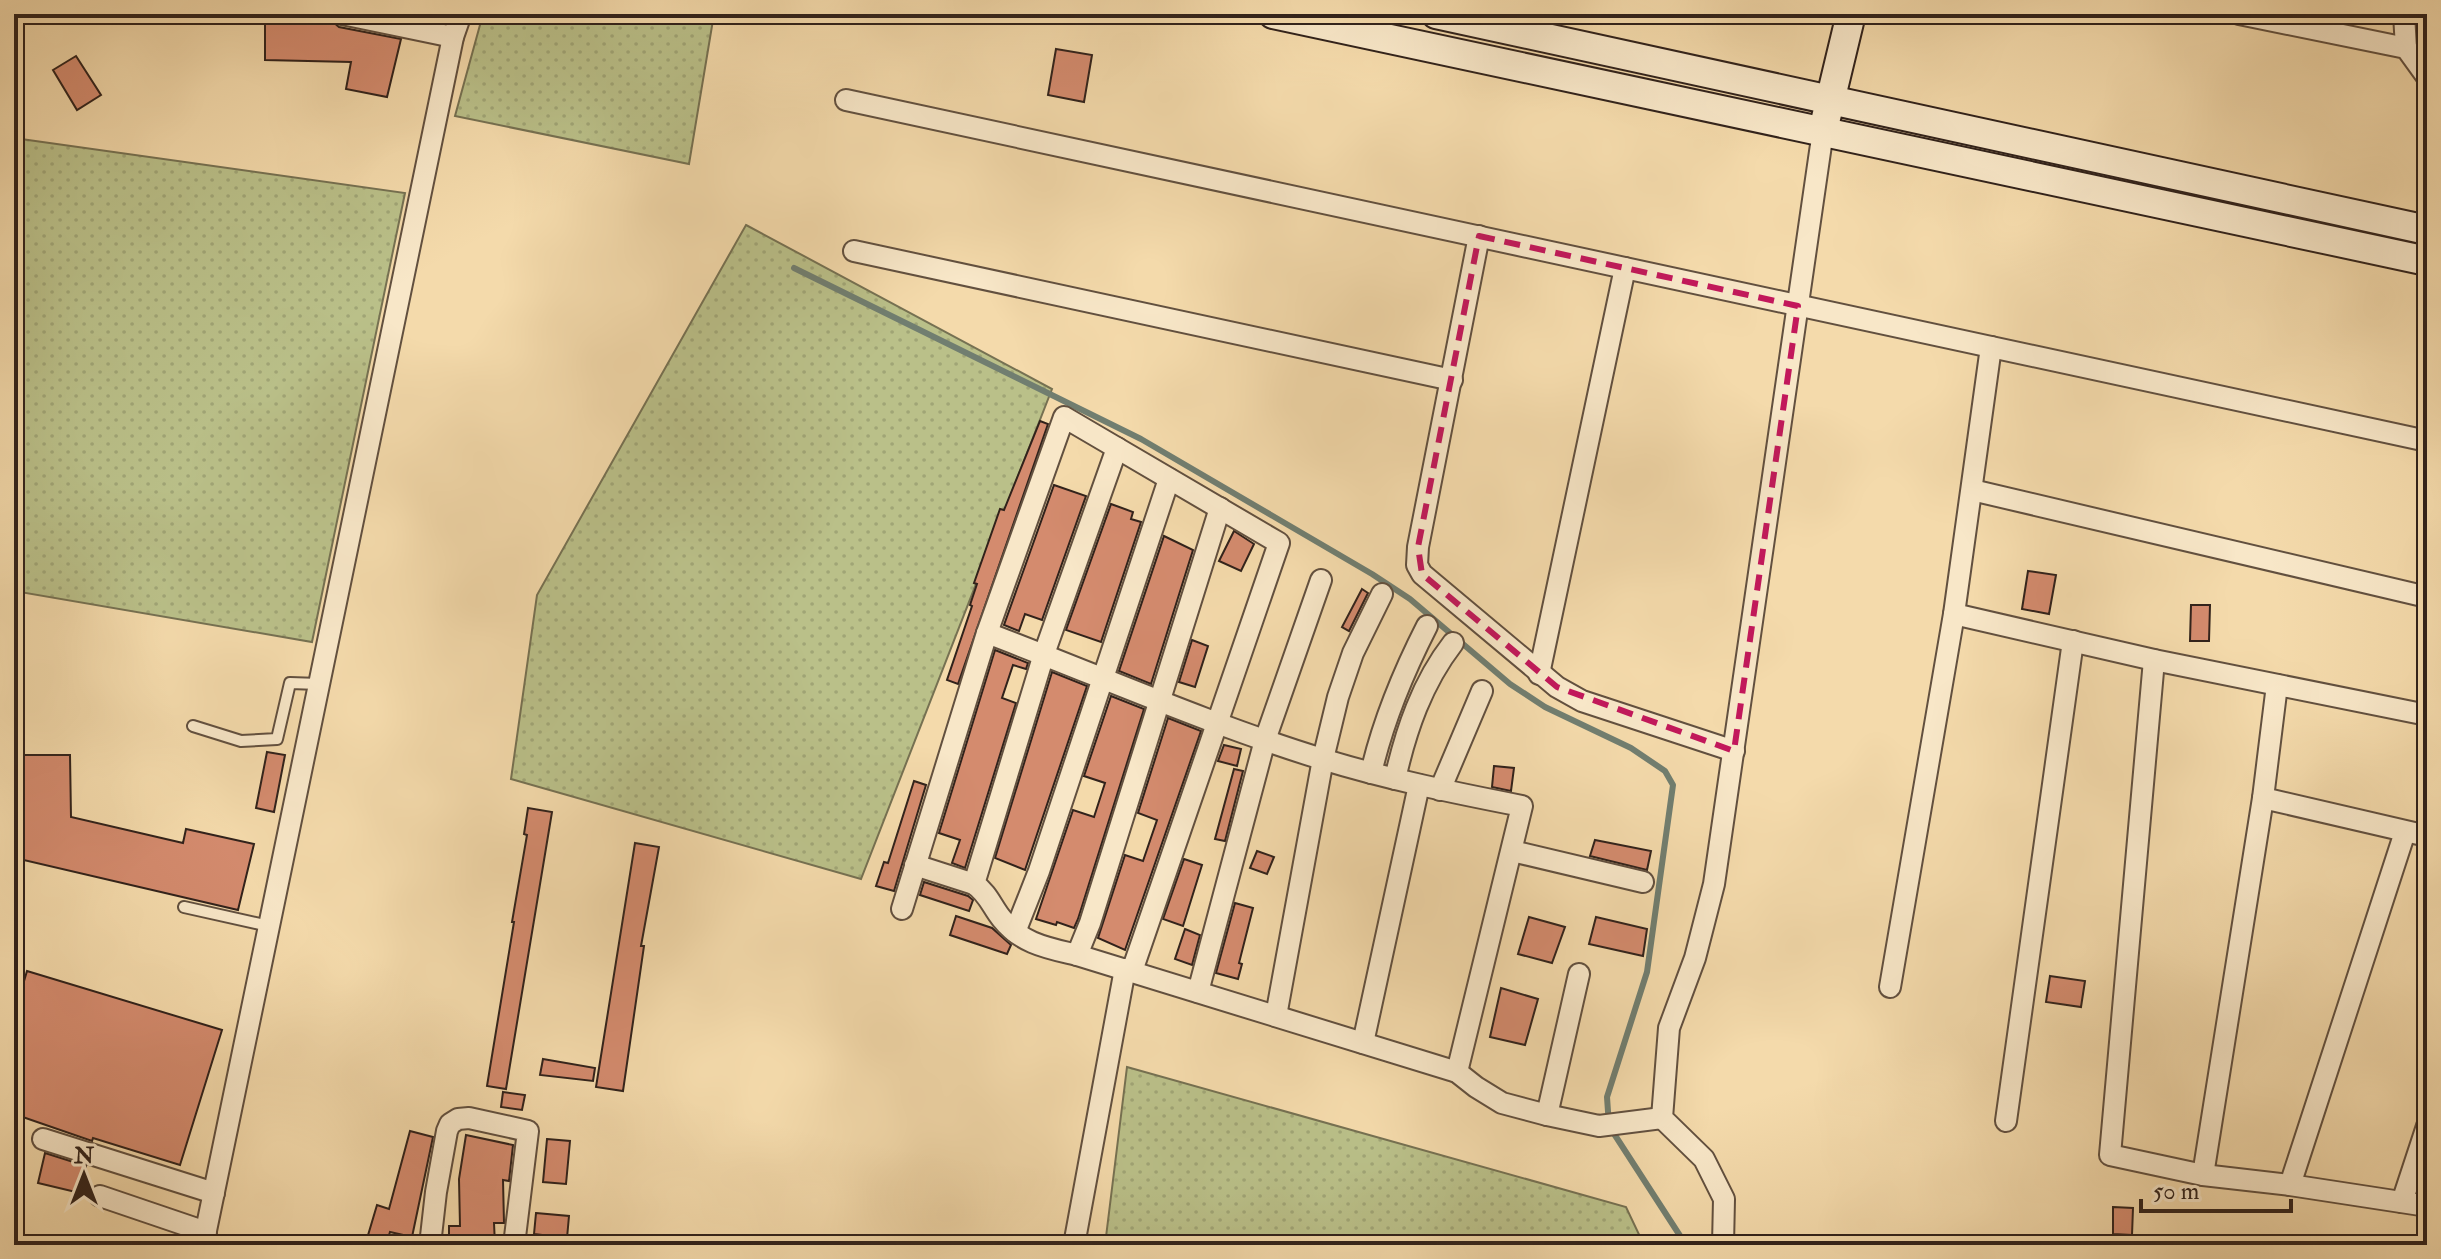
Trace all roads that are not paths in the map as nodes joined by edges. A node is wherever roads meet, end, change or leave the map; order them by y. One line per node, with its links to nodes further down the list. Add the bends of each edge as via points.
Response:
1 (461, 14): 9 (street)
2 (1273, 14): 8 (street)
3 (1436, 14): 12 (street)
4 (1851, 14): 12 (street)
5 (2239, 14): 10 (street)
6 (2404, 14): 10 (street)
7 (353, 15): 9 (street)
8 (1366, 24): 14 (street)
9 (453, 37): 40 (street)
10 (2406, 48): 11 (street)
11 (2427, 77)
12 (1830, 99): 14 (street); 15 (street)
13 (846, 100): 16 (street)
14 (1823, 131): 18 (street); 20 (street)
15 (2427, 230)
16 (1479, 236): 19 (street); 22 (street)
17 (854, 251): 22 (street)
18 (2427, 261)
19 (1625, 268): 20 (street); 38 (street)
20 (1798, 306): 21 (street); 48 (street)
21 (1991, 347): 23 (street); 26 (street)
22 (1452, 380): 38 (street, via 1417,565)
23 (2427, 441)
24 (1117, 448): 25 (street); 33 (street, via 1064,417); 36 (street)
25 (1169, 479): 27 (street); 39 (street)
26 (1972, 490): 30 (street); 31 (street)
27 (1220, 508): 43 (street); 45 (street, via 1279,543)
28 (1321, 580): 47 (street)
29 (1382, 594): 49 (street, via 1345,673)
30 (2427, 597)
31 (1954, 614): 34 (street); 68 (street)
32 (1427, 626): 50 (street, via 1406,667)
33 (987, 633): 36 (street); 58 (street)
34 (2073, 641): 37 (street); 75 (street)
35 (1453, 643): 51 (street, via 1421,696)
36 (1044, 654): 39 (street); 60 (street)
37 (2154, 660): 41 (street); 78 (street, via 2110,1155)
38 (1539, 674): 48 (street, via 1582,701)
39 (1104, 678): 43 (street); 64 (street)
40 (319, 684): 46 (lane, via 290,683 277,739 241,741); 63 (street)
41 (2277, 685): 44 (street); 54 (street)
42 (1482, 691): 53 (street)
43 (1161, 701): 45 (street); 65 (street)
44 (2427, 715)
45 (1216, 722): 47 (street); 66 (street)
46 (193, 726)
47 (1265, 740): 49 (street); 69 (street)
48 (1734, 751): 74 (street, via 1714,884 1669,1028)
49 (1323, 759): 50 (street); 70 (street)
50 (1371, 773): 51 (street)
51 (1395, 779): 52 (street)
52 (1419, 785): 53 (street); 71 (street)
53 (1440, 790): 57 (street, via 1522,806)
54 (2263, 798): 55 (street); 78 (street)
55 (2405, 832): 56 (street); 79 (street)
56 (2427, 836)
57 (1512, 851): 59 (street); 72 (street)
58 (915, 865): 60 (street); 62 (street)
59 (1643, 882)
60 (974, 884): 64 (street)
61 (184, 907): 63 (lane)
62 (902, 909)
63 (269, 926): 80 (street)
64 (1015, 932): 65 (street, via 1032,944)
65 (1077, 955): 66 (street)
66 (1128, 970): 69 (street); 87 (street)
67 (1579, 974): 73 (street)
68 (1890, 987)
69 (1198, 992): 70 (street)
70 (1276, 1016): 71 (street)
71 (1363, 1043): 72 (street)
72 (1457, 1072): 73 (street, via 1502,1103)
73 (1547, 1115): 74 (street, via 1609,1125)
74 (1662, 1118): 88 (street, via 1704,1159 1724,1199)
75 (2006, 1121)
76 (2427, 1126): 82 (street)
77 (43, 1139): 80 (street)
78 (2203, 1175): 79 (street)
79 (2290, 1185): 82 (street)
80 (214, 1193): 84 (street)
81 (100, 1196): 84 (street)
82 (2402, 1202): 83 (street)
83 (2427, 1206)
84 (204, 1238)
85 (430, 1245): 86 (street, via 447,1131 463,1118 528,1131)
86 (514, 1245)
87 (1074, 1245)
88 (1723, 1245)

